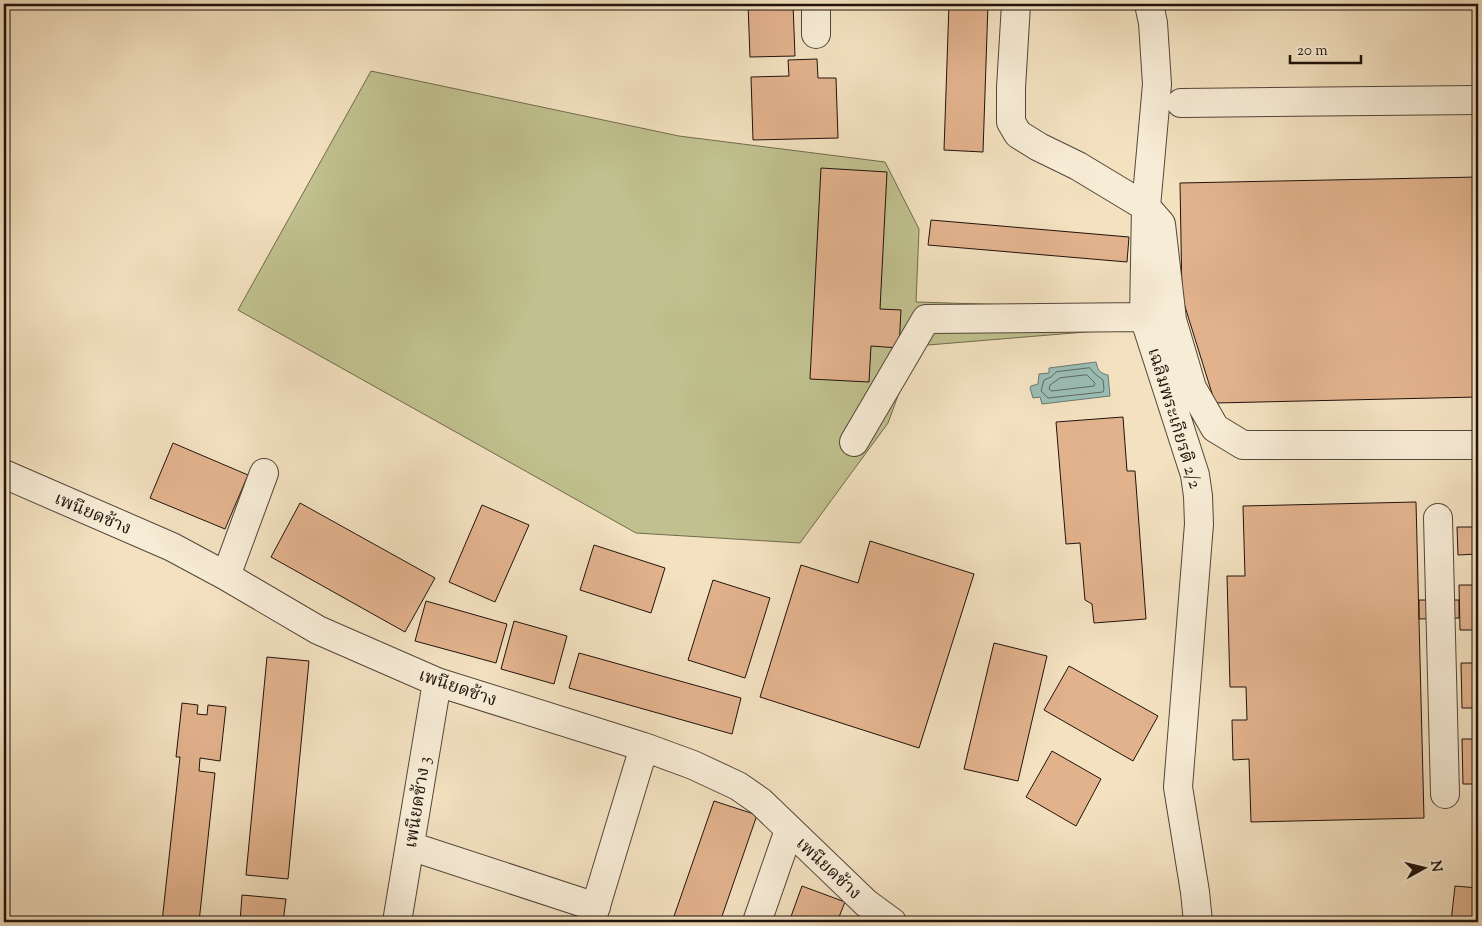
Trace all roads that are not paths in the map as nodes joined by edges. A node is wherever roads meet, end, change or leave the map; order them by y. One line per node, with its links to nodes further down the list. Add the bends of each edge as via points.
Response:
1 (816, 4): 4 (street)
2 (1016, 4): 7 (street, via 1011,122 1018,134)
3 (1149, 4): 7 (street, เฉลิมพระเกียรติ 2/2, via 1157,84)
4 (816, 34)
5 (1478, 100): 6 (street)
6 (1180, 103)
7 (1146, 207): 8 (street, เฉลิมพระเกียรติ 2/2); 10 (street, via 1161,224 1172,320 1192,388 1215,428 1243,445)
8 (1144, 317): 9 (street, via 926,320); 25 (street, เฉลิมพระเกียรติ 2/2, via 1195,475 1198,496 1198,533 1178,787)
9 (854, 442)
10 (1478, 445)
11 (264, 473): 14 (street)
12 (4, 474): 14 (street, เพนียดช้าง, via 172,547)
13 (1438, 518): 17 (street)
14 (226, 576): 15 (street, เพนียดช้าง, via 318,630)
15 (437, 682): 16 (street, เพนียดช้าง); 19 (street, เพนียดช้าง 3)
16 (644, 747): 18 (street, เพนียดช้าง, via 738,786 761,802); 21 (street)
17 (1445, 794)
18 (789, 830): 20 (street, เพนียดช้าง); 23 (street)
19 (410, 846): 21 (street); 22 (street, เพนียดช้าง 3)
20 (863, 913): 24 (street, เพนียดช้าง)
21 (593, 915)
22 (397, 922)
23 (757, 922)
24 (892, 922)
25 (1198, 922)

